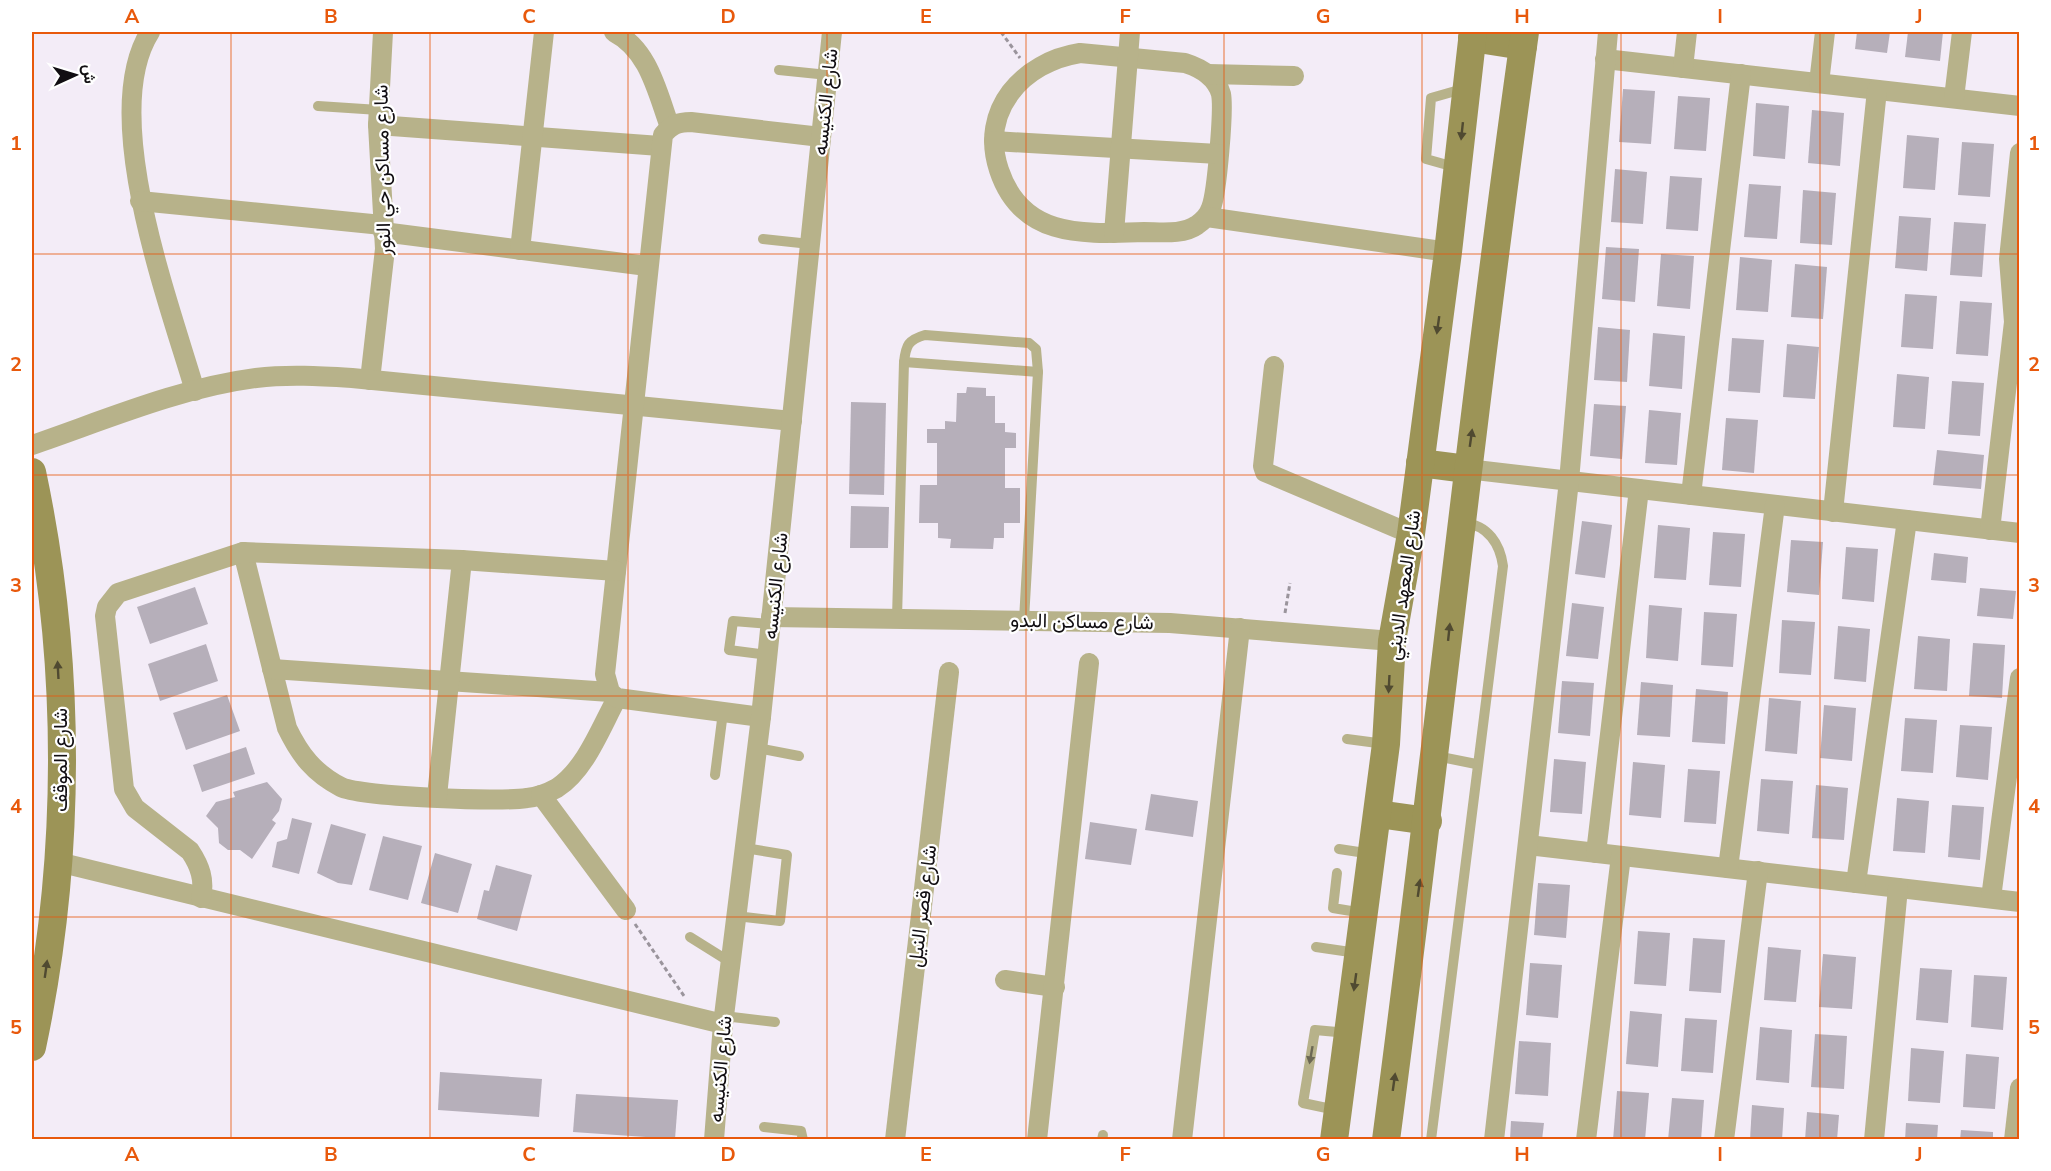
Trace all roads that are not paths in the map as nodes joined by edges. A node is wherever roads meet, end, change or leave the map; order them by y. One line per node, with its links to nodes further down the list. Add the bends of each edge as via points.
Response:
1 (150, 32): 35 (street, via 141,46 134,78 132,119)
2 (384, 32): 26 (street, شارع مساكن حي النور)
3 (544, 32): 28 (street)
4 (832, 32): 19 (street, شارع الكنيسه)
5 (1130, 32): 13 (street)
6 (1608, 32): 14 (street)
7 (1687, 32): 15 (street)
8 (1825, 32): 21 (street)
9 (1962, 32): 23 (street)
10 (621, 33): 27 (street, via 641,55)
11 (1473, 35): 12 (street); 42 (street, شارع المعهد الديني, one-way to 42)
12 (1524, 39): 53 (street, one-way to 12)
13 (1128, 56): 17 (street, via 1185,63); 30 (street, via 1080,53 1062,56 1030,71 1011,90); 32 (street)
14 (1605, 59): 15 (street); 55 (street)
15 (1683, 68): 18 (street)
16 (779, 69): 19 (lane)
17 (1208, 74): 20 (street); 34 (street, via 1221,95)
18 (1741, 74): 21 (street); 57 (street)
19 (828, 75): 29 (street, شارع الكنيسه)
20 (1294, 76)
21 (1819, 83): 22 (street)
22 (1877, 90): 23 (street); 59 (street)
23 (1954, 98): 25 (street)
24 (318, 106): 26 (lane)
25 (2019, 106)
26 (378, 117): 28 (street); 37 (street, شارع مساكن حي النور)
27 (670, 127): 29 (street, via 691,122); 31 (street)
28 (532, 136): 31 (street); 41 (street)
29 (821, 137): 40 (street, شارع الكنيسه)
30 (994, 141): 32 (street); 38 (street, via 1003,182 1029,215 1067,232)
31 (660, 146): 43 (street)
32 (1120, 148): 34 (street); 38 (street)
33 (2019, 153): 62 (street, via 2009,259 2014,322)
34 (1218, 154): 36 (street, via 1214,196)
35 (140, 201): 37 (street); 48 (street)
36 (1207, 217): 38 (street, via 1188,230); 42 (street)
37 (382, 229): 41 (street); 47 (street, شارع مساكن حي النور, via 385,249)
38 (1114, 233)
39 (763, 239): 40 (lane)
40 (810, 244): 50 (street, شارع الكنيسه)
41 (520, 250): 43 (street)
42 (1448, 252): 52 (street, شارع المعهد الديني, one-way to 52)
43 (647, 266): 49 (street)
44 (904, 362): 46 (lane); 46 (lane, via 906,346 912,339 925,335 1029,343 1038,355); 68 (lane)
45 (1274, 366): 64 (street, via 1265,472)
46 (1038, 372): 69 (lane)
47 (370, 380): 48 (street, via 288,376 225,383); 49 (street)
48 (195, 391): 51 (street)
49 (633, 406): 50 (street); 67 (street)
50 (792, 421): 70 (street, شارع الكنيسه)
51 (32, 445)
52 (1420, 463): 53 (street); 64 (street, شارع المعهد الديني)
53 (1467, 469): 55 (street); 61 (street)
54 (32, 472): 99 (street, شارع الموقف, one-way to 54, via 62,759 57,651)
55 (1569, 481): 56 (street); 93 (street)
56 (1639, 489): 57 (street); 96 (street)
57 (1691, 495): 58 (street)
58 (1775, 505): 59 (street); 100 (street)
59 (1833, 512): 60 (street)
60 (1907, 520): 62 (street); 103 (street)
61 (1461, 522): 86 (street, one-way to 61); 87 (lane, via 1487,532 1498,546 1503,566)
62 (1990, 530): 63 (street)
63 (2019, 533)
64 (1411, 534): 72 (street, شارع المعهد الديني)
65 (243, 552): 66 (street); 75 (street); 105 (street, via 118,593 105,616 124,789 135,808 196,859 202,878)
66 (462, 560): 67 (street); 78 (street)
67 (616, 571): 79 (street, via 605,674)
68 (897, 618): 69 (street, شارع مساكن البدو); 70 (street, شارع مساكن البدو)
69 (1024, 620): 71 (street, شارع مساكن البدو)
70 (771, 621): 73 (street, شارع الكنيسه); 73 (lane, via 732,621 729,650)
71 (1240, 628): 72 (street, شارع مساكن البدو); 126 (street)
72 (1392, 641): 83 (street, شارع المعهد الديني, one-way to 83)
73 (768, 655): 81 (street, شارع الكنيسه)
74 (1089, 663): 116 (street)
75 (272, 669): 78 (street); 90 (street, via 287,728 300,754 319,775 344,788 363,792)
76 (949, 672): 124 (street, شارع قصر النيل)
77 (2019, 678): 106 (street)
78 (450, 681): 79 (street); 90 (street)
79 (614, 695): 80 (street); 89 (street, via 581,764 563,782)
80 (723, 712): 81 (street); 88 (lane)
81 (761, 717): 84 (street, شارع الكنيسه)
82 (1347, 739): 83 (lane)
83 (1386, 744): 91 (street, شارع المعهد الديني)
84 (757, 748): 85 (lane); 94 (street, شارع الكنيسه)
85 (799, 756)
86 (1435, 756): 87 (lane); 92 (street)
87 (1476, 764): 129 (lane)
88 (715, 775)
89 (541, 795): 90 (street, via 512,799); 108 (street)
90 (437, 796)
91 (1378, 814): 92 (street); 97 (street, شارع المعهد الديني)
92 (1428, 821): 128 (street, one-way to 92)
93 (1528, 845): 96 (street); 130 (street)
94 (745, 848): 110 (street, شارع الكنيسه); 110 (lane, via 788,855 780,921)
95 (1339, 849): 97 (lane)
96 (1596, 853): 98 (street)
97 (1372, 854): 109 (street, شارع المعهد الديني)
98 (1621, 856): 100 (street); 131 (street)
99 (58, 862): 105 (street); 119 (street, شارع الموقف, one-way to 99)
100 (1728, 868): 101 (street)
101 (1758, 872): 103 (street); 132 (street)
102 (1336, 873): 109 (lane, via 1333,908)
103 (1856, 883): 104 (street)
104 (1898, 888): 106 (street); 133 (street)
105 (201, 898): 117 (street, via 700,1019)
106 (1991, 898): 107 (street)
107 (2019, 902)
108 (626, 910)
109 (1365, 913): 113 (street, شارع المعهد الديني)
110 (736, 916): 114 (street, شارع الكنيسه)
111 (690, 937): 114 (lane)
112 (1316, 947): 113 (lane)
113 (1359, 953): 127 (street, شارع المعهد الديني, one-way to 127)
114 (730, 962): 117 (street, شارع الكنيسه)
115 (1005, 980): 116 (street)
116 (1055, 987): 125 (street)
117 (723, 1020): 118 (lane); 122 (street, شارع الكنيسه)
118 (775, 1022)
119 (32, 1047)
120 (2019, 1088): 134 (street)
121 (764, 1127): 123 (lane, via 801,1131)
122 (714, 1140)
123 (804, 1140)
124 (895, 1140)
125 (1037, 1140)
126 (1182, 1140)
127 (1334, 1140)
128 (1386, 1140)
129 (1431, 1140)
130 (1494, 1140)
131 (1586, 1140)
132 (1724, 1140)
133 (1874, 1140)
134 (2014, 1140)

